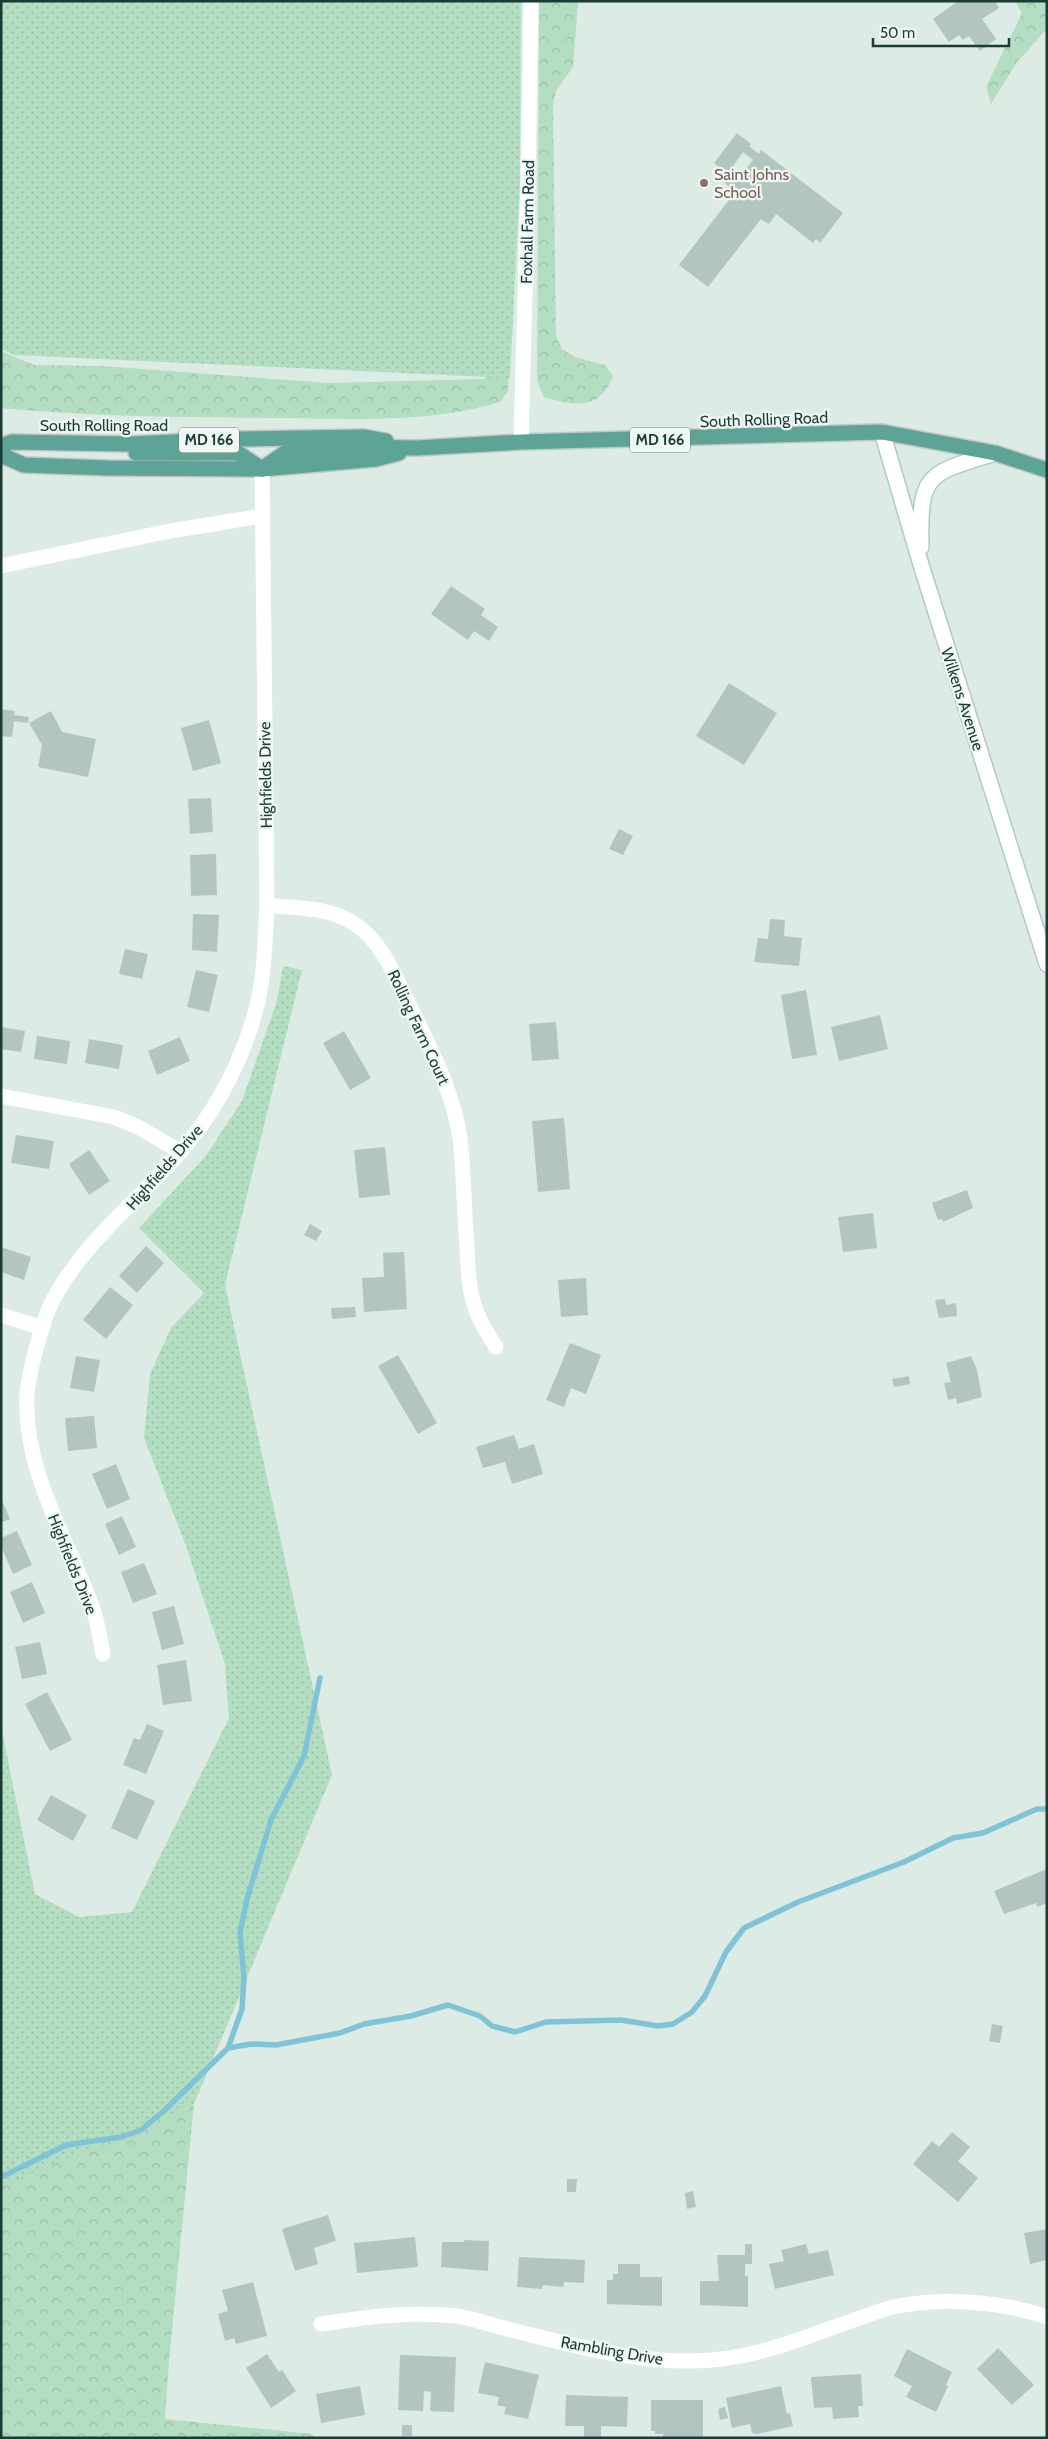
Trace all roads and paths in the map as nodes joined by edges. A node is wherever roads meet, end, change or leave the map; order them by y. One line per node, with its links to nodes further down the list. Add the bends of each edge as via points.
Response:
1 (531, 1): 3 (street, Foxhall Farm Road)
2 (882, 432): 3 (main road, South Rolling Road / MD 166); 6 (main road, South Rolling Road / MD 166); 12 (street, Wilkens Avenue)
3 (521, 442): 5 (main road, South Rolling Road / MD 166)
4 (1, 447): 5 (main road, South Rolling Road / MD 166, via 12,442 129,444 364,437); 8 (main road, South Rolling Road / MD 166, via 198,455 238,453)
5 (417, 448): 8 (main road, South Rolling Road / MD 166, via 376,459)
6 (995, 453): 9 (main road, South Rolling Road / MD 166); 12 (street, via 949,467 935,475 924,493 920,512)
7 (1, 455): 8 (main road, South Rolling Road / MD 166, via 24,465)
8 (262, 469): 10 (street, Highfields Drive)
9 (1047, 470)
10 (262, 516): 11 (street, via 170,531); 13 (street, Highfields Drive)
11 (1, 566)
12 (922, 568): 14 (street, Wilkens Avenue)
13 (267, 905): 16 (street, Highfields Drive, via 258,1002 243,1046 226,1085); 19 (street, Rolling Farm Court, via 314,909 342,918 370,937 387,959 452,1100 460,1138 469,1282 475,1308)
14 (1047, 964)
15 (1, 1096): 16 (street, via 114,1117)
16 (181, 1152): 18 (street, Highfields Drive, via 69,1272 53,1299)
17 (1, 1315): 18 (street)
18 (42, 1328): 20 (street, Highfields Drive, via 27,1394 28,1432 36,1467 93,1611)
19 (496, 1347)
20 (103, 1654)
21 (1047, 2317): 22 (street, Rambling Drive, via 1019,2308 979,2303 893,2307 752,2354 676,2361 625,2356 458,2316 375,2315)
22 (320, 2324)

